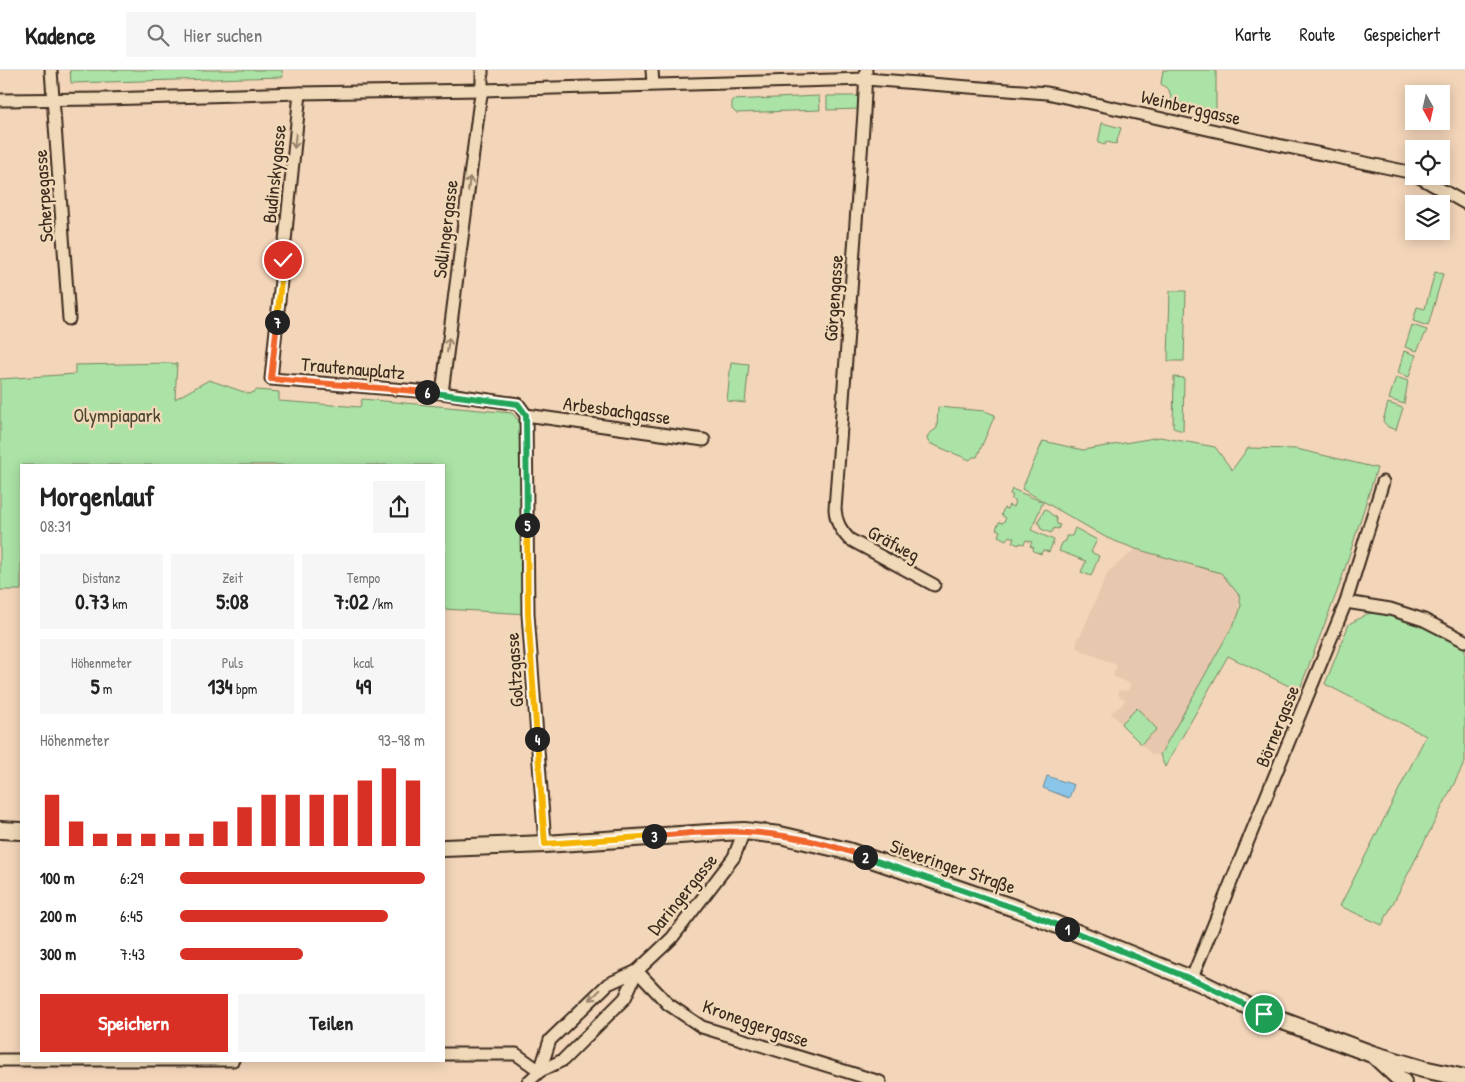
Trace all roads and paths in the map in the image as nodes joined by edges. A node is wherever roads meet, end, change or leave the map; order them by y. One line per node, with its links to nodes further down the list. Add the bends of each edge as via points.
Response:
1 (51, 70): 8 (street, Scherpegasse)
2 (482, 70): 6 (street, Sollingergasse)
3 (652, 70): 5 (street)
4 (866, 74): 5 (street, Weinberggasse); 10 (street, Weinberggasse, via 1047,93); 19 (street, Görgengasse, via 835,509)
5 (654, 84): 6 (street, Weinberggasse)
6 (482, 90): 7 (street, Weinberggasse); 15 (street, Sollingergasse, one-way to 6)
7 (300, 93): 8 (street, Weinberggasse); 14 (street, Budinskygasse, one-way to 14)
8 (54, 99): 9 (street, Weinberggasse); 13 (street, Scherpegasse)
9 (0, 100)
10 (1405, 171)
11 (1433, 185): 12 (street)
12 (1465, 203)
13 (69, 319)
14 (271, 379): 15 (street, Trautenauplatz)
15 (442, 394): 16 (street, Trautenauplatz, via 518,404)
16 (526, 415): 17 (street, Arbesbachgasse); 26 (street, Goltzgasse, via 528,614)
17 (704, 440)
18 (1383, 482): 21 (street, Börnergasse)
19 (840, 528): 20 (street, Gräfweg, via 849,539)
20 (934, 585)
21 (1346, 602): 22 (street, via 1390,608 1424,620); 29 (street, Börnergasse)
22 (1465, 641)
23 (0, 830): 24 (main road)
24 (20, 832)
25 (744, 832): 26 (main road, Sieveringer Straße); 28 (street, Daringergasse, via 734,857 710,890 672,938); 29 (main road, Sieveringer Straße, via 780,835 848,851 1020,910)
26 (545, 844): 27 (main road, Sieveringer Straße)
27 (445, 848)
28 (637, 971): 34 (street, Daringergasse, via 625,998 563,1060); 34 (street, Daringergasse, one-way to 34, via 608,984 550,1040); 38 (street, Kroneggergasse, via 668,1004 702,1027)
29 (1191, 980): 31 (main road, Sieveringer Straße, via 1264,1014)
30 (445, 1054): 34 (street, via 516,1054)
31 (1372, 1054): 35 (main road, Sieveringer Straße); 39 (main road)
32 (0, 1060): 33 (street)
33 (20, 1060)
34 (540, 1071): 37 (street, Daringergasse)
35 (1420, 1076): 36 (main road, Sieveringer Straße)
36 (1465, 1078)
37 (528, 1082)
38 (880, 1082)
39 (1403, 1082)

